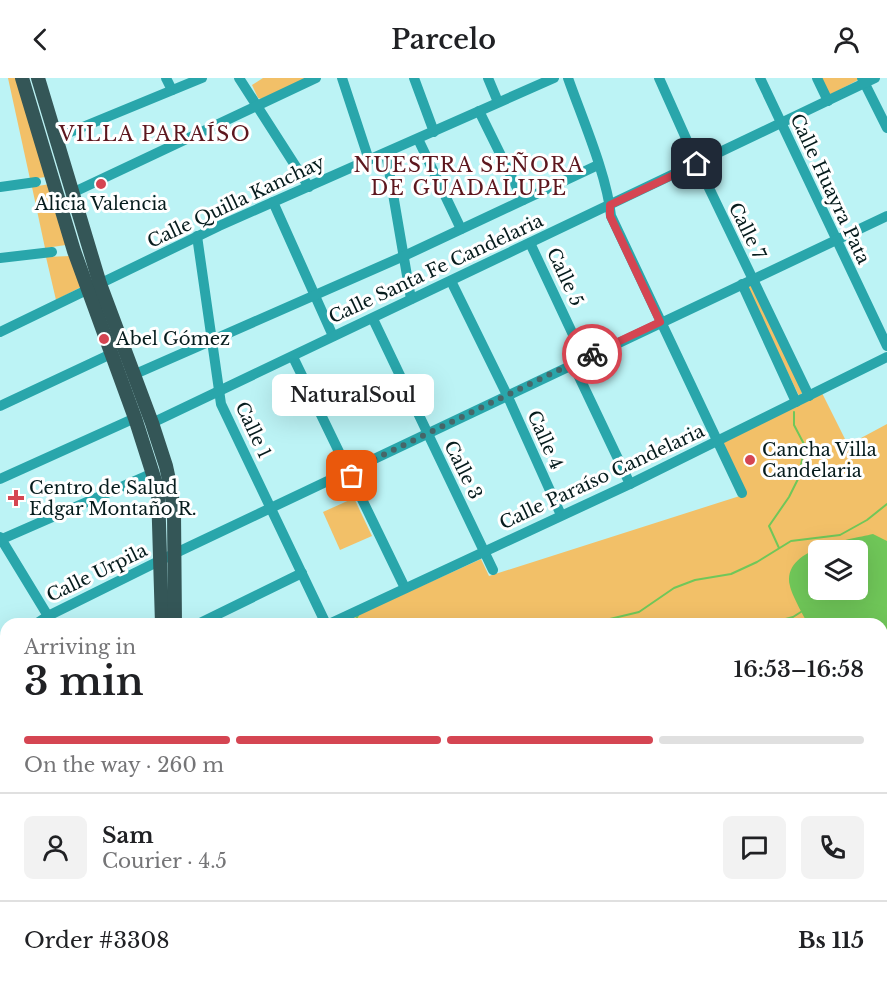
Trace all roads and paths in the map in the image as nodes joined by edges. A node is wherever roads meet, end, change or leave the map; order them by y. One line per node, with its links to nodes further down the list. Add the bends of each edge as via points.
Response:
1 (22, 78): 48 (main road)
2 (38, 78): 24 (main road)
3 (166, 78): 16 (street)
4 (202, 78): 16 (street)
5 (316, 78): 19 (street)
6 (342, 78): 27 (street)
7 (414, 78): 23 (street)
8 (488, 78): 18 (street)
9 (554, 78): 18 (street, Calle Quilla Kanchay)
10 (568, 78): 29 (street)
11 (659, 78): 28 (street, Calle 7)
12 (760, 78): 21 (street, Calle Huayra Pata)
13 (817, 78): 17 (street)
14 (243, 79): 19 (street)
15 (868, 80): 17 (street, Calle Santa Fe Candelaria); 22 (street)
16 (172, 90): 24 (street)
17 (828, 101): 21 (street, Calle Santa Fe Candelaria)
18 (498, 102): 20 (street, Calle Quilla Kanchay)
19 (257, 106): 32 (street); 33 (street)
20 (479, 111): 23 (street, Calle Quilla Kanchay); 34 (street)
21 (781, 123): 28 (street, Calle Santa Fe Candelaria); 40 (street, Calle Huayra Pata)
22 (887, 128)
23 (434, 132): 25 (street, Calle Quilla Kanchay)
24 (56, 138): 33 (main road)
25 (418, 139): 26 (street, Calle Quilla Kanchay); 38 (street)
26 (386, 153): 27 (street, Calle Quilla Kanchay); 43 (street)
27 (369, 160): 32 (street, Calle Quilla Kanchay)
28 (697, 164): 36 (street, Calle Santa Fe Candelaria); 45 (street, Calle 7)
29 (598, 165): 34 (street); 36 (street)
30 (36, 182): 31 (street)
31 (0, 187)
32 (309, 187): 35 (street, Calle Quilla Kanchay)
33 (72, 193): 48 (main road)
34 (523, 200): 38 (street)
35 (273, 202): 39 (street, Calle Quilla Kanchay); 49 (street)
36 (610, 205): 41 (street, Calle Santa Fe Candelaria); 52 (street, via 610,216)
37 (887, 216): 40 (street, Calle Urpila)
38 (461, 229): 43 (street)
39 (197, 236): 48 (street, Calle Quilla Kanchay); 55 (street, Calle 1)
40 (836, 240): 45 (street, Calle Urpila); 56 (street, Calle Huayra Pata)
41 (530, 243): 46 (street, Calle Santa Fe Candelaria); 60 (street, Calle 5)
42 (52, 252): 44 (street)
43 (404, 256): 49 (street); 50 (street)
44 (0, 258)
45 (752, 278): 47 (street, Calle Urpila); 64 (street, Calle 7)
46 (451, 281): 50 (street, Calle Santa Fe Candelaria); 65 (street, Calle 4)
47 (742, 284): 52 (street, Calle Urpila); 66 (street, Calle 7)
48 (94, 287): 53 (street, Calle Quilla Kanchay); 57 (main road); 62 (main road)
49 (314, 295): 54 (street); 55 (street)
50 (411, 299): 51 (street, Calle Santa Fe Candelaria)
51 (373, 319): 54 (street, Calle Santa Fe Candelaria); 70 (street, Calle 3)
52 (660, 322): 60 (street, Calle Urpila); 71 (street)
53 (0, 332)
54 (333, 336): 58 (street, Calle Santa Fe Candelaria)
55 (212, 341): 62 (street); 63 (street, Calle 1)
56 (887, 346)
57 (111, 354): 67 (street); 68 (main road)
58 (293, 357): 63 (street, Calle Santa Fe Candelaria); 72 (street)
59 (887, 357): 64 (street, Calle Paraíso Candelaria)
60 (584, 358): 61 (street, Calle Urpila)
61 (573, 364): 65 (street, Calle Urpila); 75 (street)
62 (134, 375): 69 (main road)
63 (220, 391): 69 (street, Calle Santa Fe Candelaria); 77 (street, Calle 1, via 221,404)
64 (809, 396): 66 (street, Calle Paraíso Candelaria)
65 (508, 397): 70 (street, Calle Urpila); 78 (street, Calle 4)
66 (796, 402): 71 (street, Calle Paraíso Candelaria)
67 (0, 406)
68 (135, 418): 73 (main road); 74 (street)
69 (152, 423): 81 (main road, via 171,489)
70 (428, 434): 72 (street, Calle Urpila); 80 (street, Calle 3)
71 (718, 440): 75 (street, Calle Paraíso Candelaria); 76 (street)
72 (350, 471): 77 (street, Calle Urpila); 85 (street)
73 (153, 473): 79 (street); 82 (main road, via 159,502)
74 (0, 479)
75 (630, 484): 78 (street, Calle Paraíso Candelaria)
76 (742, 493)
77 (272, 509): 81 (street, Calle Urpila); 84 (street, Calle 1)
78 (561, 515): 80 (street, Calle Paraíso Candelaria)
79 (1, 539): 86 (street)
80 (484, 552): 83 (street, Calle 3); 85 (street, Calle Paraíso Candelaria)
81 (174, 554): 82 (street, Calle Urpila); 89 (main road)
82 (161, 560): 86 (street, Calle Urpila); 88 (main road)
83 (493, 570)
84 (302, 573): 90 (street); 91 (street, Calle 1)
85 (405, 588): 92 (street, Calle Paraíso Candelaria)
86 (48, 616): 87 (street, Calle Urpila)
87 (45, 618)
88 (162, 618)
89 (175, 618)
90 (210, 618)
91 (324, 618)
92 (340, 618)

